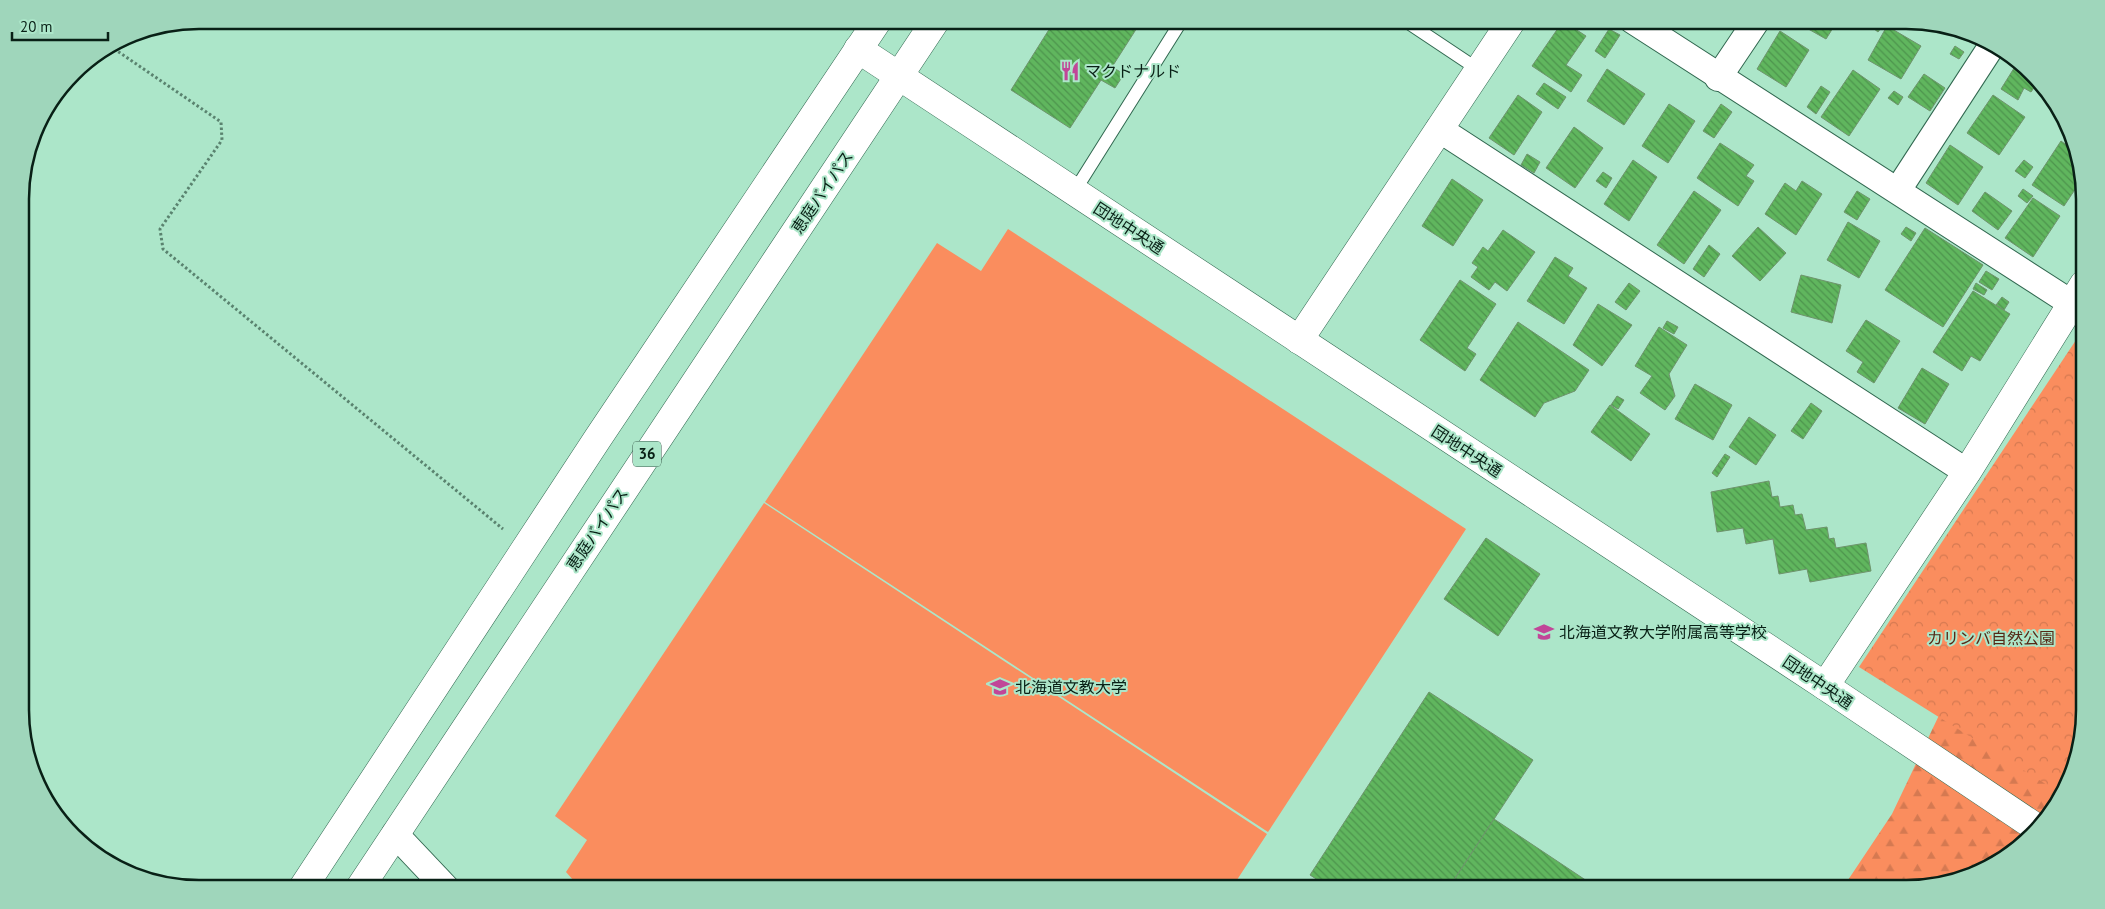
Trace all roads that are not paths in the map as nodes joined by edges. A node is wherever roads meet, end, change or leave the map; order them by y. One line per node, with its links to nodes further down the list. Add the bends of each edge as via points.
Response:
1 (872, 29): 8 (main road)
2 (930, 29): 11 (main road, 恵庭バイパス / 36)
3 (1176, 29): 15 (lane)
4 (1418, 29): 10 (lane)
5 (1506, 29): 10 (main road)
6 (1645, 29): 12 (street)
7 (1751, 29): 12 (street)
8 (858, 49): 11 (main road, 団地中央通); 23 (main road)
9 (1988, 51): 14 (street)
10 (1479, 70): 13 (main road)
11 (900, 75): 15 (main road, 団地中央通); 22 (main road, 恵庭バイパス / 36)
12 (1718, 78): 14 (street)
13 (1439, 129): 18 (main road); 19 (street)
14 (1898, 190): 16 (street)
15 (1074, 192): 18 (main road, 団地中央通)
16 (2076, 293)
17 (2076, 296): 19 (main road)
18 (1300, 340): 20 (main road, 団地中央通)
19 (1967, 472): 20 (main road)
20 (1825, 686): 21 (main road, 団地中央通)
21 (2031, 824)
22 (394, 834): 24 (main road, 恵庭バイパス / 36); 25 (street)
23 (308, 880)
24 (364, 880)
25 (437, 880)

